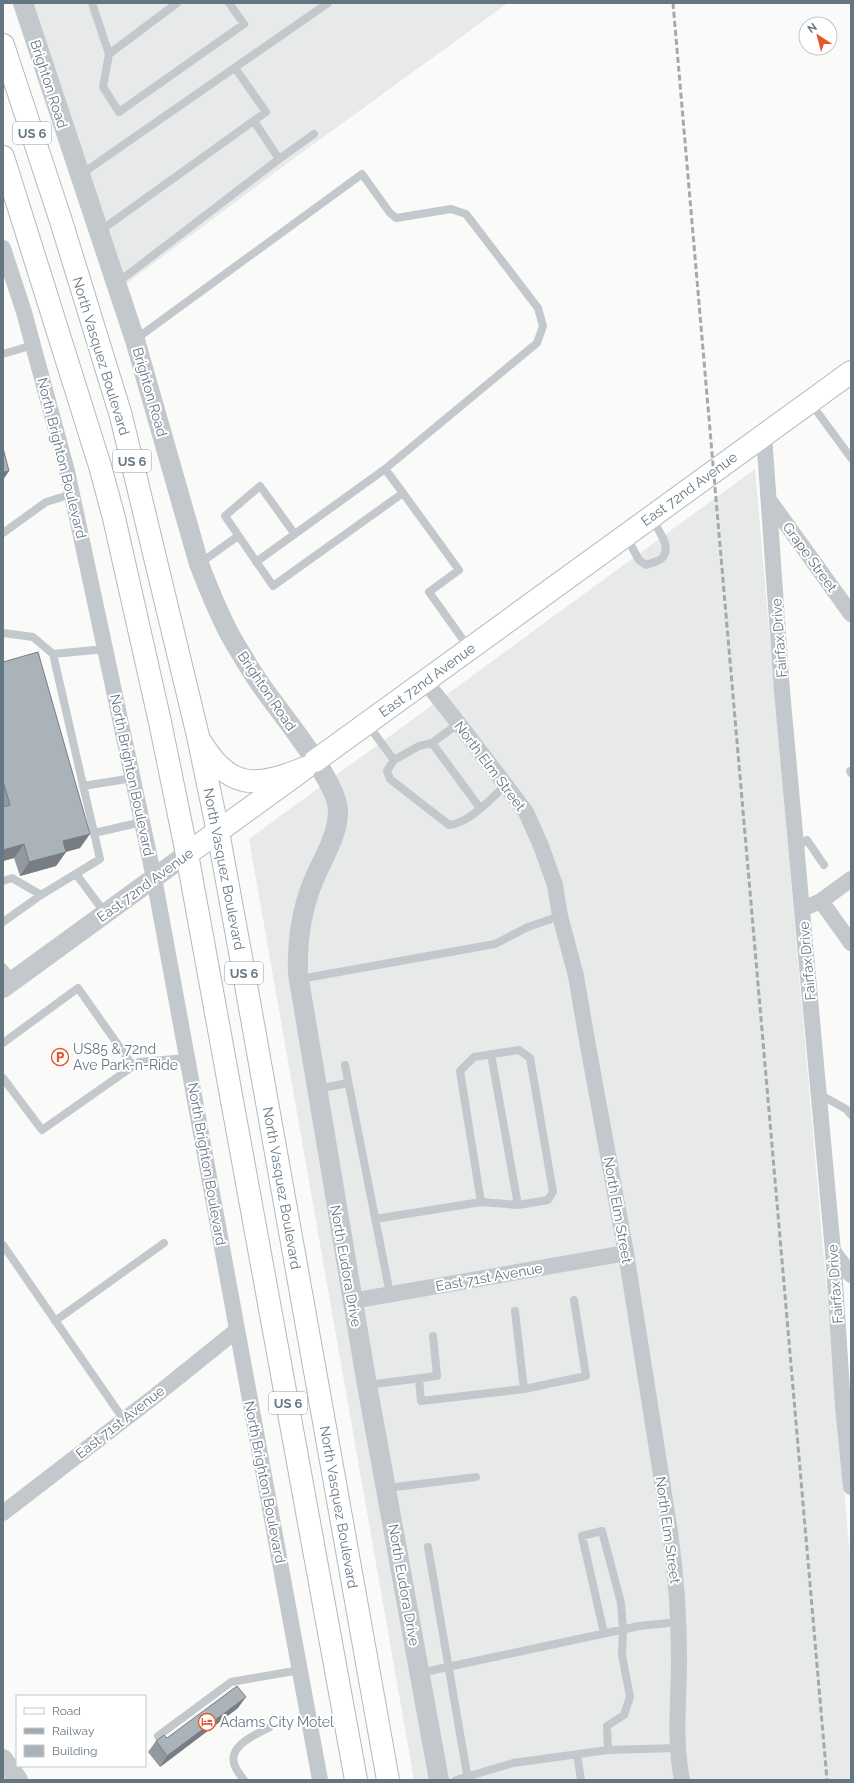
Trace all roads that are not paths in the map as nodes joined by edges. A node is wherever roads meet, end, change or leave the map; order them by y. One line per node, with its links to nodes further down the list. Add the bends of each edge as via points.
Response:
1 (23, 3): 13 (street, Brighton Road)
2 (92, 3): 7 (lane)
3 (177, 3): 7 (lane)
4 (229, 3): 7 (lane, via 244,24 119,112 103,87)
5 (328, 3): 8 (lane)
6 (3, 45): 43 (main road, North Vasquez Boulevard / US 6, via 121,416)
7 (108, 54)
8 (235, 68): 9 (lane, via 266,112); 13 (lane)
9 (254, 121): 12 (lane); 14 (lane)
10 (314, 134): 12 (lane)
11 (3, 157): 55 (main road, US 6, via 114,518)
12 (279, 159): 16 (lane)
13 (79, 176): 14 (street, Brighton Road)
14 (99, 232): 16 (street, Brighton Road)
15 (3, 248): 18 (street, North Brighton Boulevard)
16 (117, 284): 17 (street, Brighton Road)
17 (135, 340): 24 (lane, via 362,174 396,218 451,209 466,214 538,308 543,326 537,343); 34 (street, Brighton Road)
18 (33, 345): 19 (lane); 26 (street, North Brighton Boulevard)
19 (3, 354)
20 (848, 377): 21 (main road, East 72nd Avenue)
21 (810, 402): 22 (main road, East 72nd Avenue); 23 (lane)
22 (764, 435): 27 (street, Fairfax Drive); 28 (main road, East 72nd Avenue)
23 (851, 458)
24 (385, 469): 25 (lane); 30 (lane)
25 (403, 493): 33 (lane, via 273,586); 38 (lane, via 459,570 428,592)
26 (72, 494): 29 (lane, via 46,502); 37 (street, North Brighton Boulevard)
27 (769, 500): 35 (street, Grape Street); 54 (street, Fairfax Drive, via 782,690)
28 (650, 517): 31 (main road, East 72nd Avenue); 31 (lane, via 666,545 666,551 661,558 646,565 639,560)
29 (3, 533)
30 (294, 533): 32 (lane, via 260,486 225,516); 33 (lane)
31 (625, 535): 38 (main road, East 72nd Avenue)
32 (238, 536): 33 (lane); 34 (lane)
33 (256, 562)
34 (199, 564): 46 (street, Brighton Road, via 233,639)
35 (851, 614)
36 (3, 633): 39 (lane, via 33,637)
37 (105, 649): 39 (lane); 47 (street, North Brighton Boulevard)
38 (470, 649): 40 (main road, East 72nd Avenue)
39 (53, 654): 49 (lane)
40 (425, 682): 41 (street, North Elm Street); 42 (main road, East 72nd Avenue)
41 (459, 723): 44 (lane); 48 (street, North Elm Street)
42 (367, 724): 45 (lane); 46 (main road, East 72nd Avenue)
43 (198, 736): 46 (main road, via 216,765 236,778 249,781 272,780); 52 (main road, North Vasquez Boulevard / US 6)
44 (432, 743): 45 (lane, via 419,746); 50 (lane)
45 (394, 760): 50 (lane, via 387,772 390,779 449,825 466,819)
46 (310, 765): 52 (main road, East 72nd Avenue); 69 (street, North Eudora Drive, via 332,788 338,810 334,836 309,893 301,922 297,954)
47 (133, 778): 49 (lane); 51 (street, North Brighton Boulevard)
48 (506, 785): 50 (lane); 65 (street, North Elm Street, via 526,812 541,846 555,884)
49 (83, 786): 53 (lane)
50 (480, 808)
51 (142, 822): 53 (lane); 58 (street, North Brighton Boulevard)
52 (218, 832): 55 (main road, East 72nd Avenue); 122 (main road, North Vasquez Boulevard / US 6)
53 (94, 833): 57 (lane, via 100,859)
54 (797, 847): 56 (lane, via 807,840); 63 (street, Fairfax Drive)
55 (187, 854): 58 (street, East 72nd Avenue); 121 (main road, US 6)
56 (824, 865)
57 (76, 874): 61 (lane); 64 (lane)
58 (154, 878): 64 (street, East 72nd Avenue); 72 (street, North Brighton Boulevard)
59 (851, 879): 62 (street)
60 (3, 881): 61 (lane, via 12,878)
61 (41, 895): 66 (lane)
62 (821, 901): 63 (street); 67 (street)
63 (802, 909): 78 (street, Fairfax Drive)
64 (105, 914): 68 (street, East 72nd Avenue)
65 (560, 916): 69 (lane, via 528,927 495,944); 86 (street, North Elm Street, via 576,976)
66 (3, 922)
67 (851, 943)
68 (6, 979)
69 (299, 979): 77 (street, North Eudora Drive)
70 (3, 1043): 74 (lane, via 78,988)
71 (491, 1054): 80 (lane, via 474,1057 460,1070); 81 (lane); 81 (lane, via 519,1050 530,1058 553,1192 548,1200)
72 (187, 1058): 74 (lane, via 139,1062); 93 (street, North Brighton Boulevard)
73 (345, 1065): 76 (lane)
74 (133, 1066): 75 (lane, via 42,1130)
75 (3, 1078)
76 (348, 1083): 77 (lane); 82 (lane)
77 (317, 1089): 90 (street, North Eudora Drive)
78 (819, 1094): 79 (lane, via 846,1109); 85 (street, Fairfax Drive)
79 (851, 1115)
80 (481, 1202): 81 (lane); 82 (lane)
81 (518, 1205)
82 (375, 1219): 88 (lane)
83 (164, 1243): 92 (lane)
84 (3, 1245): 92 (lane)
85 (834, 1251): 87 (street); 98 (street, Fairfax Drive)
86 (626, 1253): 88 (street, East 71st Avenue); 105 (street, North Elm Street, via 676,1574)
87 (851, 1275)
88 (390, 1294): 90 (street, East 71st Avenue)
89 (574, 1300): 97 (lane, via 586,1376)
90 (352, 1301): 96 (street, North Eudora Drive)
91 (515, 1311): 97 (lane)
92 (55, 1321): 99 (lane)
93 (237, 1330): 99 (street, East 71st Avenue); 109 (street, North Brighton Boulevard)
94 (433, 1336): 95 (lane, via 437,1376)
95 (419, 1379): 96 (lane); 97 (lane, via 421,1401)
96 (367, 1385): 102 (street, North Eudora Drive)
97 (524, 1388)
98 (848, 1408): 101 (street, Fairfax Drive)
99 (124, 1420): 103 (street, East 71st Avenue)
100 (476, 1477): 102 (lane)
101 (851, 1487)
102 (386, 1488): 110 (street, North Eudora Drive)
103 (3, 1513)
104 (428, 1547): 108 (lane)
105 (678, 1622): 106 (lane); 113 (street, North Elm Street)
106 (624, 1629): 107 (lane); 107 (lane, via 621,1603 602,1531 582,1536); 114 (lane, via 622,1655 630,1697 624,1715 607,1726)
107 (604, 1634): 108 (lane)
108 (448, 1667): 110 (lane); 117 (lane)
109 (300, 1670): 112 (lane, via 231,1682); 120 (street, North Brighton Boulevard)
110 (420, 1673): 123 (street, North Eudora Drive)
111 (270, 1727): 119 (lane, via 237,1748 234,1764)
112 (158, 1736)
113 (677, 1748): 114 (lane); 126 (street, North Elm Street)
114 (608, 1750): 115 (lane)
115 (577, 1754): 117 (lane, via 513,1764); 125 (lane)
116 (3, 1759): 118 (street)
117 (468, 1779): 124 (lane)
118 (18, 1780)
119 (244, 1780)
120 (320, 1780)
121 (356, 1780)
122 (388, 1780)
123 (440, 1780)
124 (456, 1780)
125 (581, 1780)
126 (682, 1780)

